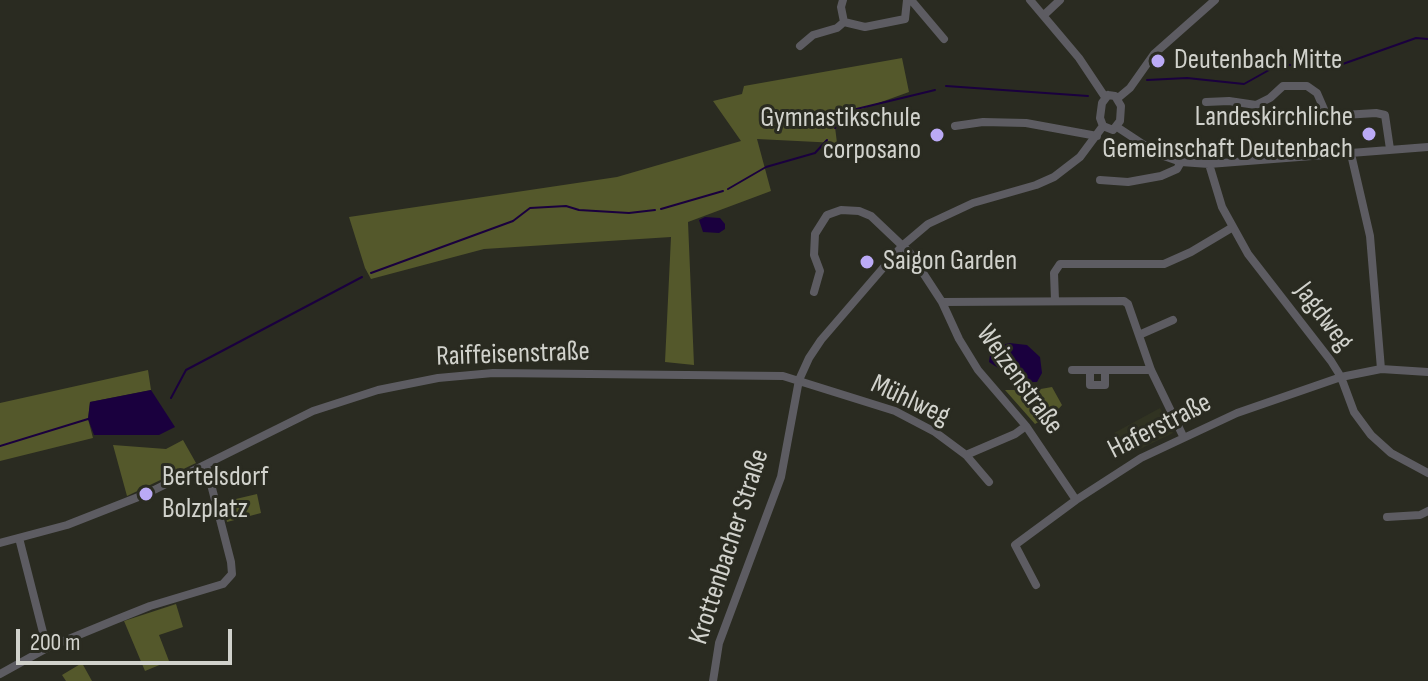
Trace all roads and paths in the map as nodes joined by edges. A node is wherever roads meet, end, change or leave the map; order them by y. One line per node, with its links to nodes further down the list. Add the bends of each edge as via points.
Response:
1 (843, 0): 7 (street)
2 (909, 0): 7 (street, via 905,19 865,27); 8 (street)
3 (1030, 0): 6 (street)
4 (1060, 0): 6 (street)
5 (1215, 0): 11 (street, via 1154,54)
6 (1044, 15): 10 (street)
7 (844, 22): 9 (street)
8 (944, 39)
9 (800, 46)
10 (1105, 97): 11 (street); 14 (street, via 1100,111)
11 (1118, 98): 15 (street)
12 (1206, 102): 18 (street, via 1256,105 1283,86 1307,86 1317,93 1327,116 1385,115)
13 (955, 126): 16 (street, via 1026,123)
14 (1103, 126): 15 (street); 16 (street, Krottenbacher Straße)
15 (1117, 127): 20 (street, via 1144,147)
16 (1097, 136): 24 (street, Krottenbacher Straße, via 1054,177 973,203 928,224)
17 (1428, 147): 18 (street)
18 (1390, 149): 19 (street)
19 (1351, 154): 21 (street); 30 (street, via 1370,236)
20 (1181, 162): 21 (street); 22 (street, via 1161,176)
21 (1209, 164): 23 (street, Jagdweg)
22 (1100, 180)
23 (1233, 227): 26 (street, via 1164,264 1060,264 1054,273); 36 (street, Jagdweg)
24 (902, 246): 25 (street, Weizenstraße, via 859,211 827,215 815,234 820,271); 27 (street, Weizenstraße); 37 (street, Krottenbacher Straße, via 821,340)
25 (814, 292)
26 (1055, 300): 27 (street); 29 (street, via 1124,301)
27 (942, 302): 38 (street, Weizenstraße, via 978,370)
28 (1173, 320): 29 (street)
29 (1139, 335): 34 (street)
30 (1381, 369): 35 (street, Haferstraße); 36 (street, Haferstraße)
31 (1072, 370): 32 (street)
32 (1090, 370): 33 (street); 33 (street, via 1090,385 1105,385)
33 (1105, 370): 34 (street)
34 (1151, 370): 39 (street)
35 (1428, 372)
36 (1341, 377): 39 (street, Haferstraße); 42 (street, Jagdweg, via 1354,412 1371,435)
37 (799, 380): 40 (street, Mühlweg, via 895,411); 41 (street, Raiffeisenstraße, via 493,373 438,378 313,411); 52 (street, Krottenbacher Straße, via 781,477 719,643)
38 (1026, 426): 40 (street); 44 (street, Weizenstraße)
39 (1183, 436): 44 (street, Haferstraße)
40 (966, 455): 43 (street, Mühlweg)
41 (206, 465): 47 (street, Raiffeisenstraße, via 67,525); 50 (street, via 232,574 223,584 150,606)
42 (1428, 473)
43 (989, 482)
44 (1076, 500): 49 (street, Haferstraße, via 1015,545)
45 (1428, 511): 46 (street)
46 (1387, 517)
47 (19, 538): 48 (street, Raiffeisenstraße); 50 (street)
48 (0, 543)
49 (1036, 585)
50 (47, 648): 51 (street)
51 (0, 674)
52 (713, 681)

